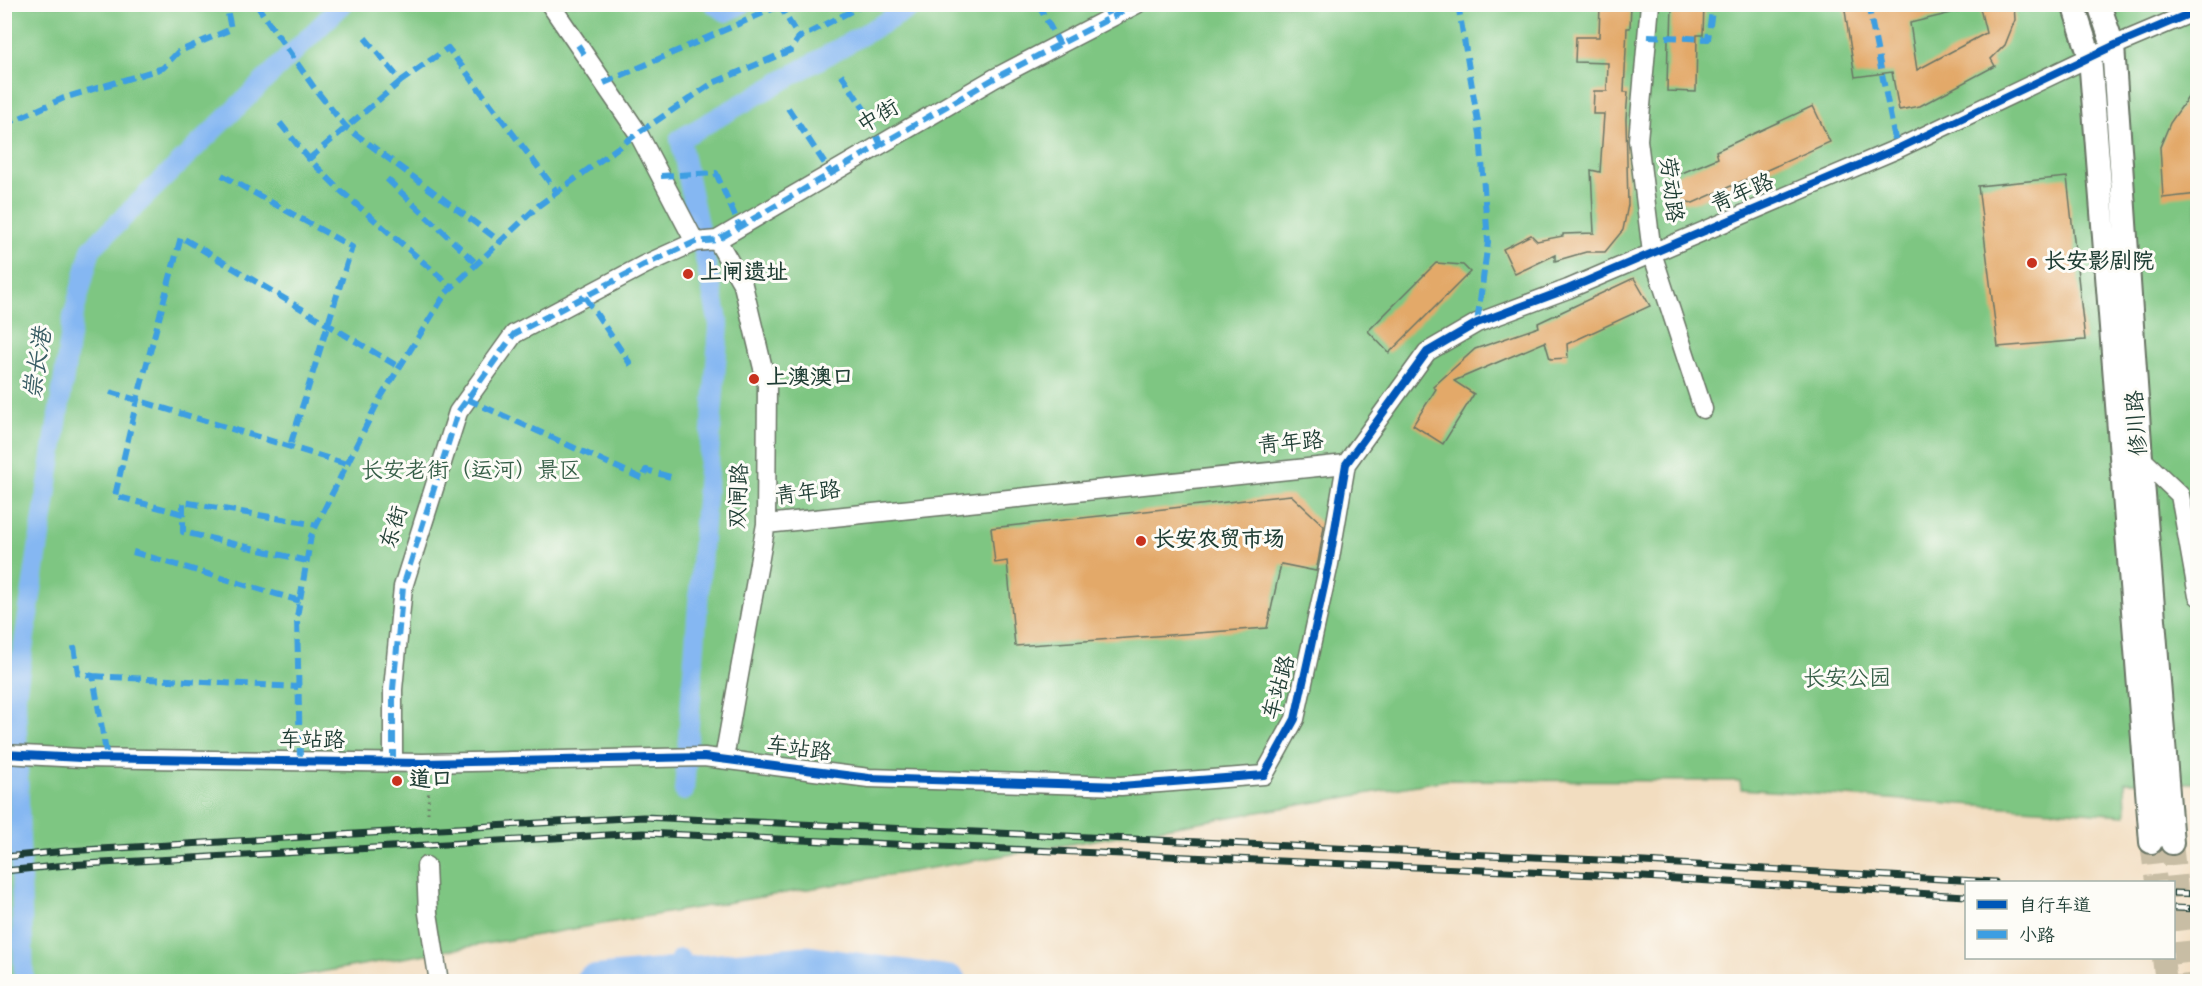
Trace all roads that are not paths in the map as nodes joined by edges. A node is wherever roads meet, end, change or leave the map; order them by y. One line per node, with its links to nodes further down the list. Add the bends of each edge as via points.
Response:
1 (550, 4): 9 (street, 双闸路)
2 (1137, 4): 9 (street, 中街, via 994,78)
3 (1650, 4): 10 (street, 劳动路, via 1638,140)
4 (2073, 4): 8 (main road, 修川路)
5 (2099, 4): 7 (main road, 修川路)
6 (2198, 10): 7 (street, 青年路)
7 (2113, 46): 8 (street, 青年路); 13 (main road, 修川路)
8 (2090, 57): 10 (street, 青年路, via 1897,148); 13 (main road, 修川路, via 2162,842)
9 (706, 241): 11 (street, 中街); 15 (street, 双闸路, via 742,285 767,386)
10 (1652, 253): 12 (street, 劳动路); 14 (street, 青年路, via 1477,323 1427,352)
11 (644, 265): 19 (street, 东街, via 514,334 458,412 403,587 393,689)
12 (1703, 409)
13 (2141, 458): 16 (street, via 2180,495)
14 (1346, 464): 15 (street, 青年路); 18 (street, 车站路, via 1295,719 1264,775 1121,786 869,778)
15 (766, 524): 18 (street, 双闸路)
16 (2198, 596)
17 (4, 754): 19 (street, 车站路)
18 (724, 759): 19 (street, 车站路)
19 (393, 762)
20 (426, 866): 21 (street, via 428,913)
21 (439, 981)

